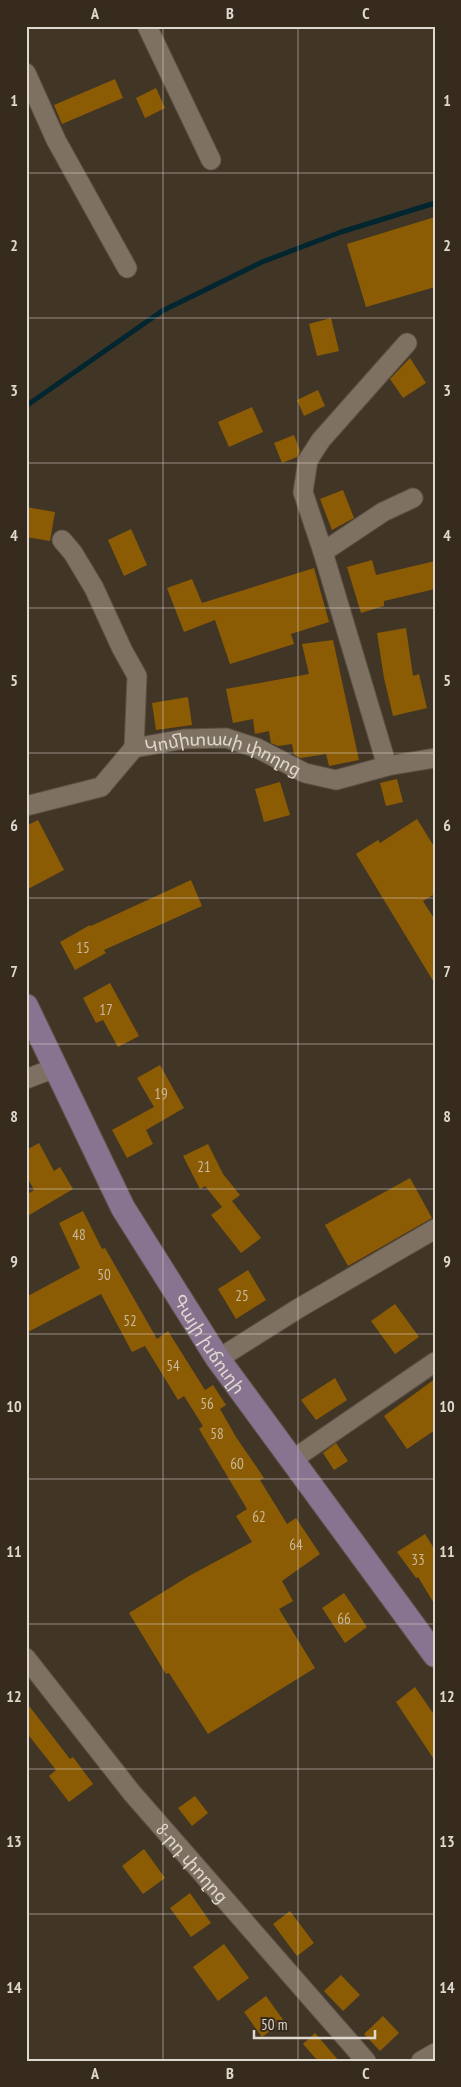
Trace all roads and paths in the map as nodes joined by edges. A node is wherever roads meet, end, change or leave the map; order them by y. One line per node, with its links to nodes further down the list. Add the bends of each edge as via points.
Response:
1 (147, 26): 3 (street)
2 (26, 73): 4 (street, via 56,140)
3 (211, 160)
4 (127, 268)
5 (407, 343): 8 (street, via 321,440 308,460 303,492)
6 (413, 498): 8 (street, via 383,512)
7 (62, 540): 9 (street, via 94,588 138,676)
8 (323, 552): 11 (street)
9 (134, 748): 11 (street, Կոմիտասի փողոց, via 184,739 226,738 257,748 305,773 336,780); 12 (street, Կոմիտասի փողոց, via 101,787)
10 (435, 758): 11 (street, Կոմիտասի փողոց)
11 (387, 766)
12 (26, 806)
13 (26, 1006): 14 (main road, Գայի խճուղի)
14 (55, 1068): 15 (street); 17 (main road, Գայի խճուղի, via 124,1208)
15 (26, 1079)
16 (435, 1229): 17 (street)
17 (218, 1359): 19 (main road, Գայի խճուղի)
18 (435, 1362): 19 (street)
19 (292, 1460): 20 (main road, Գայի խճուղի)
20 (435, 1655)
21 (26, 1658): 23 (street, 8-րդ փողոց, via 132,1793)
22 (435, 2053): 24 (street)
23 (366, 2061)
24 (421, 2061)

